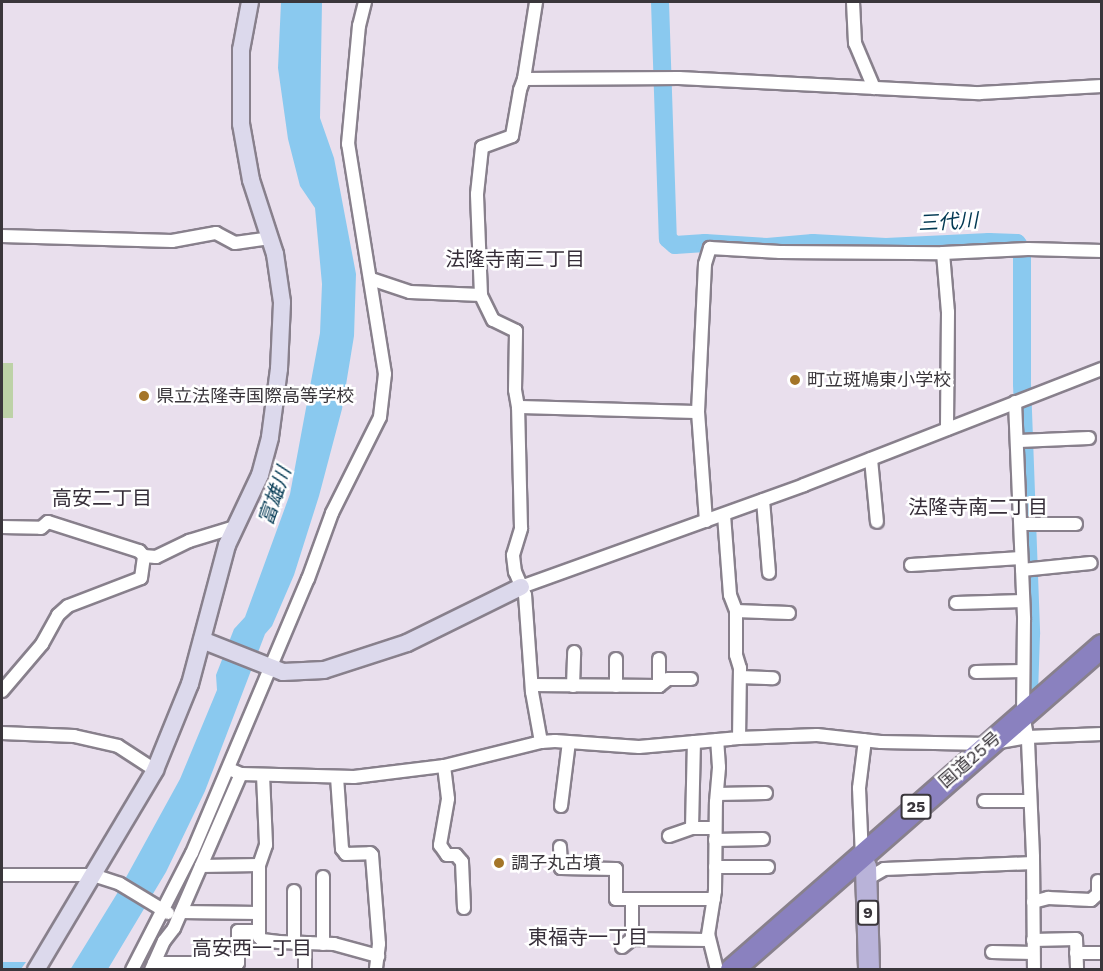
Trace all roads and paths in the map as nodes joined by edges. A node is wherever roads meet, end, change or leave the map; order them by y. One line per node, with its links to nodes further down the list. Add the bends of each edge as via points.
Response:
1 (250, 2): 9 (street, via 241,50 241,124 251,180)
2 (365, 2): 12 (street, via 356,49 348,144)
3 (536, 2): 5 (street)
4 (853, 2): 7 (street, via 855,43)
5 (524, 79): 7 (street, via 660,78); 13 (street, via 512,136 482,147 477,194)
6 (1101, 86): 7 (street, via 980,93)
7 (874, 88)
8 (2, 236): 9 (street, via 172,241 216,233 235,243)
9 (270, 238): 29 (street, via 282,302 279,369 270,437 260,475)
10 (1101, 250): 11 (street)
11 (943, 253): 17 (street, via 710,248 705,264); 18 (street, via 948,312)
12 (371, 279): 13 (street, via 410,292); 45 (street, via 385,374 380,417 332,513)
13 (481, 295): 16 (street, via 493,320 516,331 514,390)
14 (1101, 369): 15 (street)
15 (1021, 399): 18 (street); 20 (street)
16 (518, 407): 17 (street); 35 (street, via 521,528 513,555)
17 (698, 412): 24 (street)
18 (946, 429): 21 (street)
19 (1089, 438): 20 (street)
20 (1024, 440): 26 (street)
21 (871, 459): 22 (street); 25 (street)
22 (763, 500): 23 (street); 34 (street)
23 (724, 515): 24 (street); 38 (street, via 730,595)
24 (706, 521): 35 (street)
25 (877, 522)
26 (1026, 524): 27 (street); 33 (street)
27 (1076, 524)
28 (2, 526): 30 (street, via 41,528 48,522)
29 (235, 526): 30 (street, via 156,557); 40 (street, via 227,545)
30 (144, 555): 55 (street, via 141,578 68,606 58,615 42,644)
31 (1091, 563): 33 (street)
32 (911, 565): 33 (street)
33 (1024, 566): 36 (street)
34 (769, 573)
35 (521, 587): 45 (street, via 407,643 347,664 312,672); 51 (street, via 525,595)
36 (1023, 601): 37 (street); 46 (street)
37 (956, 603)
38 (736, 611): 39 (street); 48 (street)
39 (789, 613)
40 (206, 642): 45 (street); 68 (street)
41 (1101, 646): 56 (highway, 国道25号 / 25)
42 (574, 652): 52 (street)
43 (616, 659): 53 (street)
44 (658, 659): 54 (street)
45 (269, 668): 69 (street)
46 (1023, 671): 47 (street); 56 (street)
47 (976, 672)
48 (740, 677): 49 (street); 60 (street)
49 (773, 678)
50 (691, 679): 54 (street, via 668,679)
51 (532, 685): 52 (street); 63 (street)
52 (573, 686): 53 (street)
53 (616, 686): 54 (street)
54 (659, 686)
55 (2, 692)
56 (1023, 714): 59 (street); 66 (highway, 国道25号 / 25)
57 (2, 733): 68 (street, via 74,736 118,746)
58 (1101, 734): 59 (street)
59 (1027, 737): 66 (street); 75 (street)
60 (739, 738): 61 (street); 62 (street, via 817,735)
61 (717, 740): 65 (street); 73 (street)
62 (865, 740): 66 (street); 82 (street, via 859,788)
63 (541, 742): 64 (street); 67 (street)
64 (568, 742): 65 (street, via 639,747); 76 (street)
65 (694, 742): 77 (street)
66 (988, 744): 82 (highway, 国道25号 / 25)
67 (444, 766): 71 (street); 98 (street, via 448,799 440,845 447,855 456,855 462,862)
68 (155, 770): 88 (street)
69 (235, 771): 70 (street); 85 (street); 97 (street)
70 (263, 775): 71 (street); 84 (street, via 266,845)
71 (337, 777): 109 (street, via 342,849 346,854 372,855)
72 (766, 793): 73 (street)
73 (717, 794): 78 (street)
74 (984, 801): 75 (street)
75 (1024, 801): 83 (street)
76 (561, 806)
77 (692, 828): 78 (street); 79 (street)
78 (715, 834): 80 (street); 86 (street)
79 (669, 836)
80 (763, 839)
81 (560, 847): 94 (street, via 561,868 616,869 616,899)
82 (862, 857): 91 (main road, 9); 116 (highway, 国道25号 / 25)
83 (1033, 862): 91 (street, via 884,869); 96 (street)
84 (260, 865): 85 (street); 99 (street)
85 (201, 866): 100 (street)
86 (715, 867): 87 (street); 95 (street)
87 (768, 867)
88 (93, 874): 89 (street); 97 (street); 111 (street)
89 (2, 875)
90 (323, 877): 104 (street)
91 (867, 879): 117 (main road, 9)
92 (1098, 880): 96 (street, via 1098,894 1091,900 1048,898)
93 (294, 891): 103 (street)
94 (632, 899): 95 (street); 102 (street, via 627,943)
95 (714, 899): 102 (street)
96 (1033, 902): 105 (street)
97 (161, 908): 100 (street); 112 (street)
98 (464, 908)
99 (260, 913): 100 (street); 101 (street)
100 (179, 915): 110 (street)
101 (259, 931): 103 (street, via 262,940); 110 (street, via 238,931 238,963)
102 (708, 940): 115 (street)
103 (300, 943): 104 (street); 113 (street)
104 (323, 944): 109 (street)
105 (1030, 949): 106 (street); 107 (street, via 1076,939); 118 (street)
106 (993, 952)
107 (1076, 953): 108 (street); 119 (street)
108 (1101, 953)
109 (378, 956): 114 (street)
110 (152, 966)
111 (36, 969)
112 (132, 969)
113 (305, 969)
114 (376, 969)
115 (717, 969)
116 (732, 969)
117 (869, 969)
118 (1034, 969)
119 (1077, 969)

